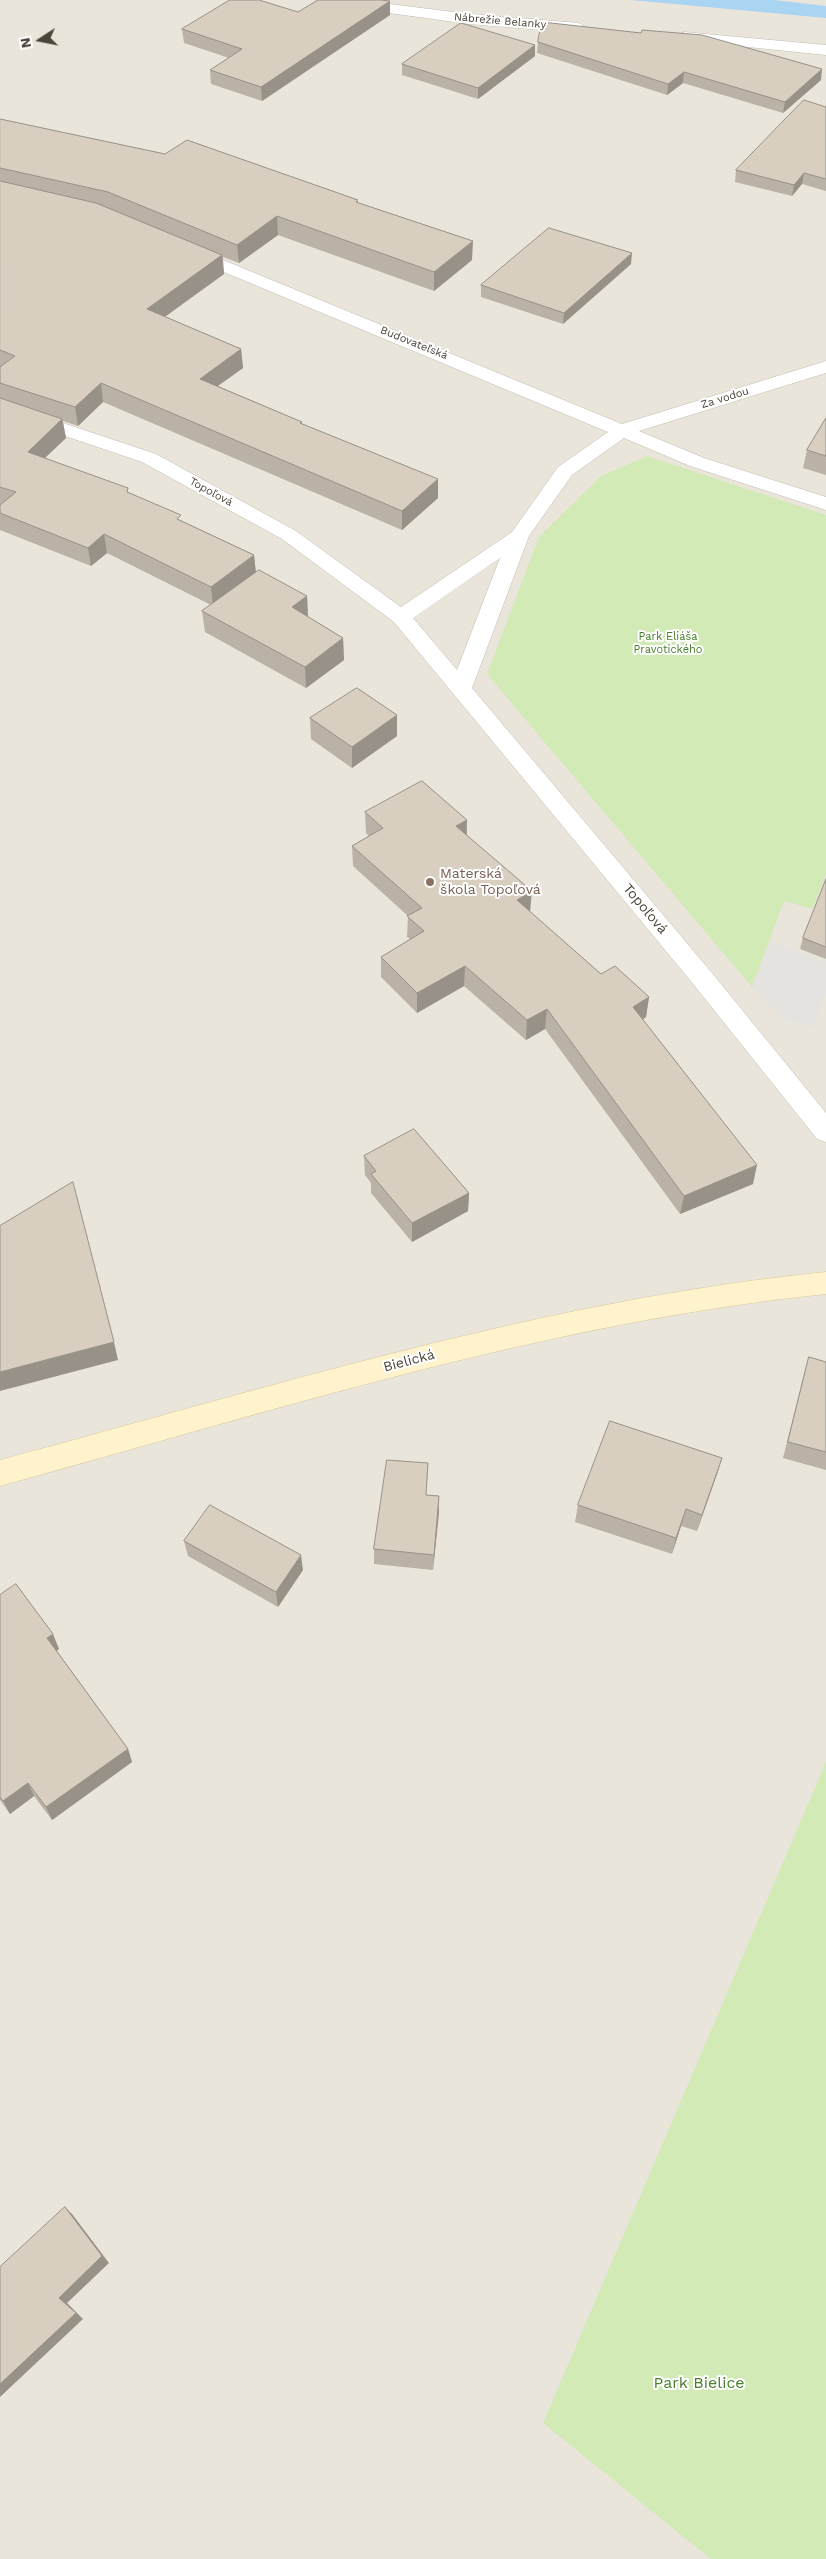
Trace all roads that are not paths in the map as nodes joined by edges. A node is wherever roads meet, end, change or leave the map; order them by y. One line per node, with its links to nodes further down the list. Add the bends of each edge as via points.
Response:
1 (324, 0): 2 (street, Nábrežie Belanky, via 469,19)
2 (598, 30)
3 (668, 36): 4 (street)
4 (826, 50)
5 (177, 246): 8 (street, Budovateľská)
6 (826, 367): 8 (street, Za vodou)
7 (0, 408): 11 (street, Topoľová, via 149,458 289,535)
8 (623, 430): 9 (street, Budovateľská, via 697,462); 10 (street, via 565,471)
9 (826, 504)
10 (520, 536): 11 (street); 12 (street)
11 (401, 617): 12 (street, Topoľová)
12 (461, 688): 13 (street, Topoľová)
13 (826, 1132)
14 (826, 1283): 15 (main road, Bielická, via 760,1288 563,1324 438,1353)
15 (0, 1473)

